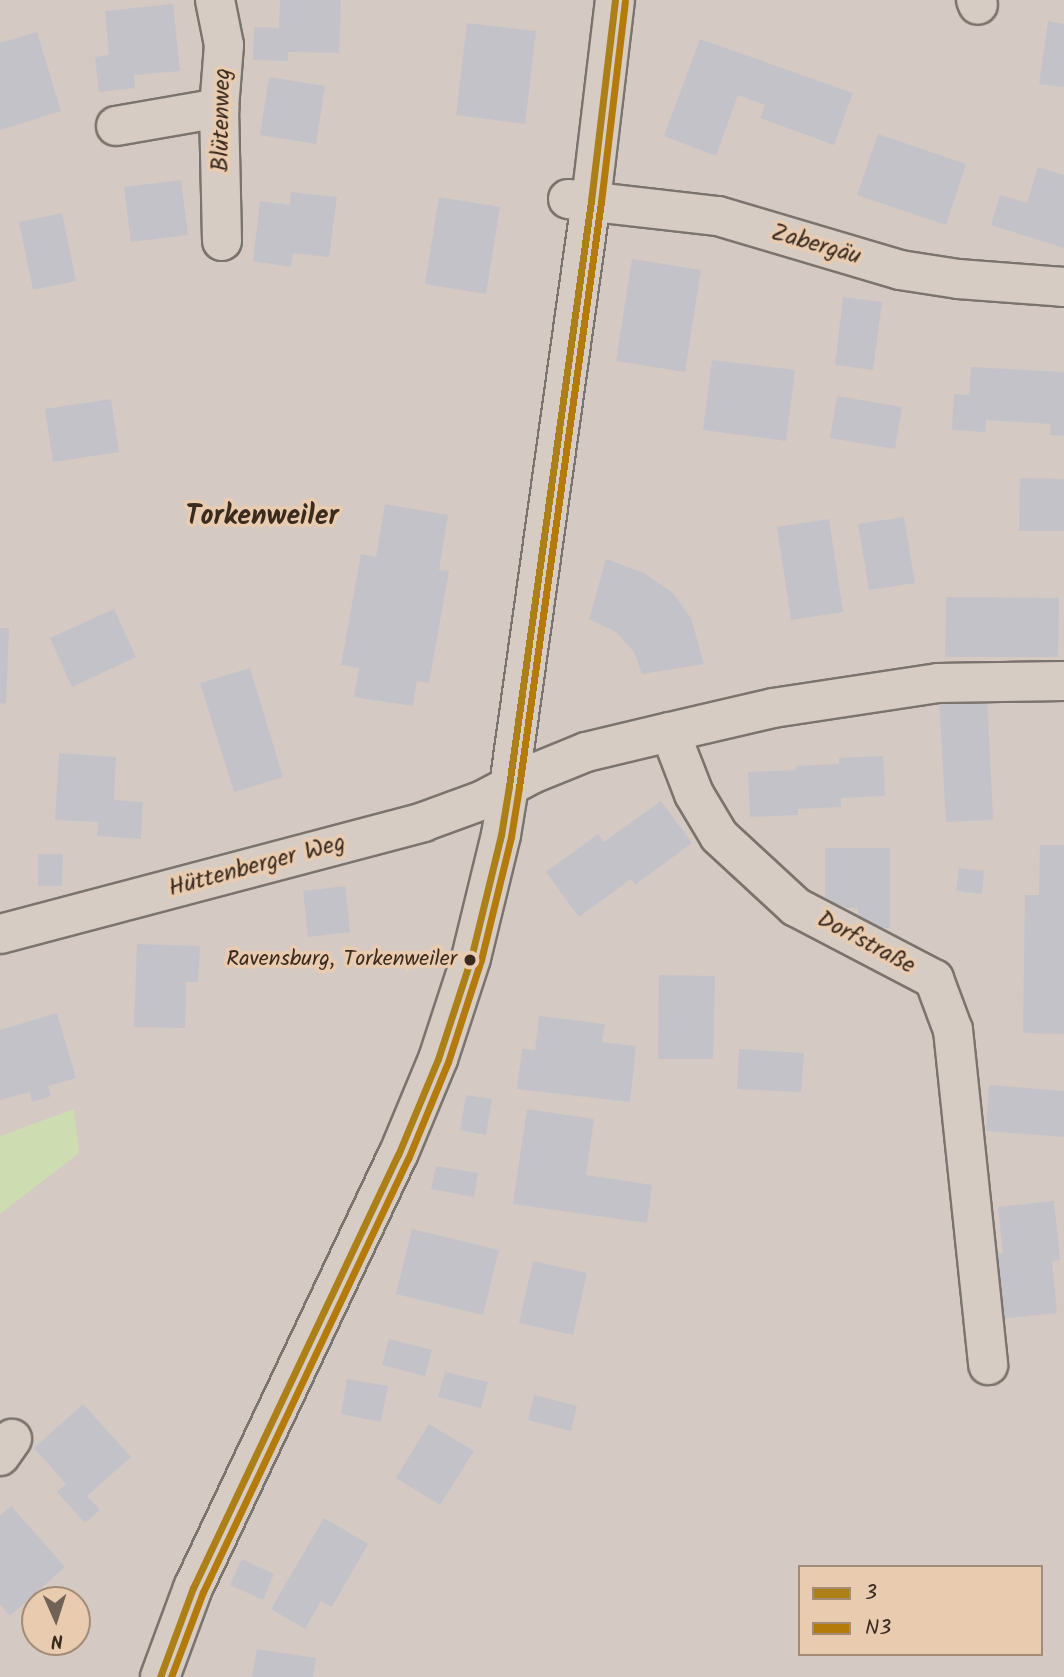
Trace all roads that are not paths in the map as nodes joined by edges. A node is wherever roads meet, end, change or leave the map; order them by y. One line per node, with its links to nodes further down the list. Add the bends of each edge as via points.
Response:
1 (215, 0): 3 (street, Blütenweg, via 224,46)
2 (615, 0): 5 (street)
3 (219, 108): 4 (street); 6 (street, Blütenweg)
4 (116, 126)
5 (580, 200): 7 (street, Zabergäu, via 718,216 900,270); 10 (street)
6 (222, 241)
7 (1064, 287)
8 (1064, 681): 9 (street, via 938,683 773,708)
9 (670, 732): 10 (street, via 586,752); 12 (street, Dorfstraße, via 694,794 719,836 796,906 934,979 953,1030)
10 (509, 786): 11 (street, Hüttenberger Weg, via 423,822); 13 (street, via 471,958 438,1059 328,1306 193,1588)
11 (0, 934)
12 (988, 1365)
13 (160, 1677)

